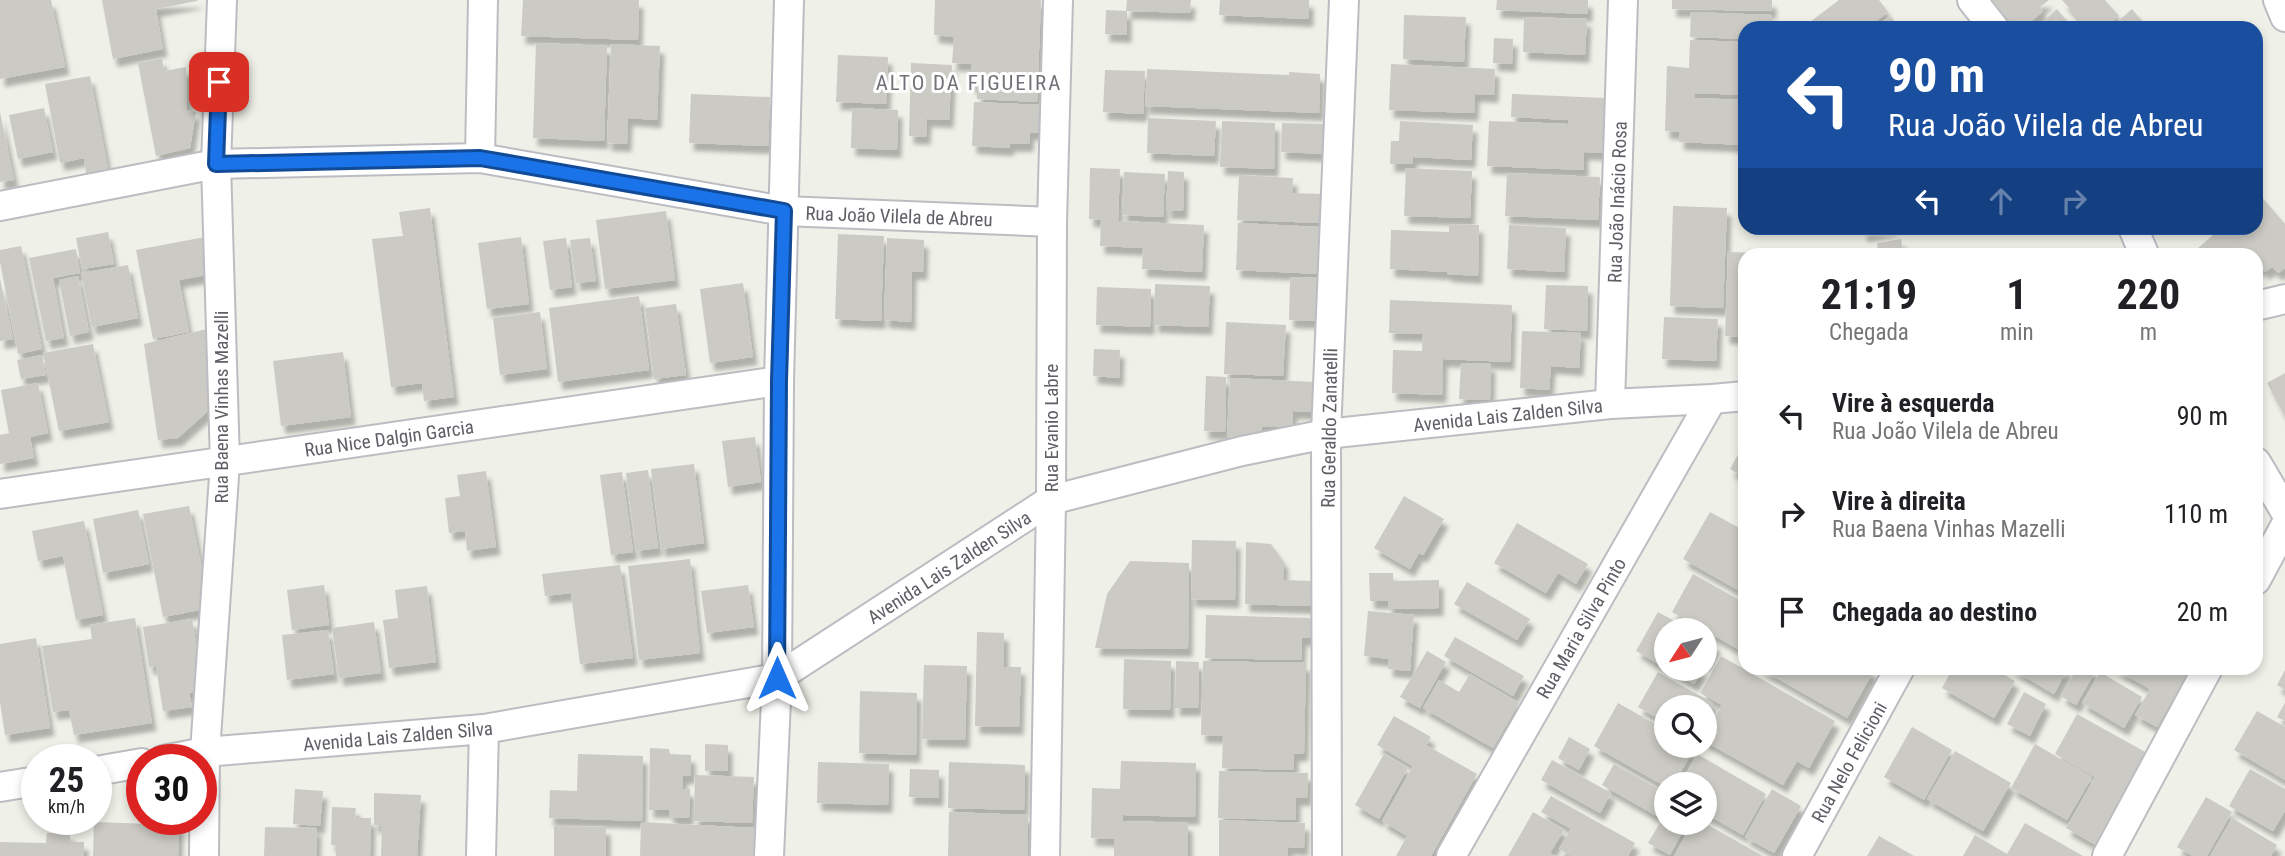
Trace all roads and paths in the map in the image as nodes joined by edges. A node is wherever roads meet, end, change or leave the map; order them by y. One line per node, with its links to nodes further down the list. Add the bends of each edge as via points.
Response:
1 (222, 0): 12 (street, Rua Baena Vinhas Mazelli)
2 (483, 0): 11 (street)
3 (789, 0): 14 (street)
4 (1058, 0): 15 (street, Rua Evanio Labre)
5 (1344, 0): 22 (street, Rua Geraldo Zanatelli)
6 (1623, 0): 21 (street, Rua João Inácio Rosa)
7 (1972, 0): 10 (street)
8 (2278, 0): 9 (street)
9 (2285, 17)
10 (1988, 21)
11 (480, 158): 12 (street, Rua João Vilela de Abreu); 14 (street, Rua João Vilela de Abreu)
12 (216, 164): 13 (street, Rua João Vilela de Abreu); 23 (street, Rua Baena Vinhas Mazelli)
13 (0, 206)
14 (784, 211): 15 (street, Rua João Vilela de Abreu); 18 (street)
15 (1052, 222): 26 (street, Rua Evanio Labre)
16 (2285, 299): 17 (street)
17 (2263, 304)
18 (779, 381): 23 (street, Rua Nice Dalgin Garcia); 32 (street)
19 (1738, 397): 20 (street, Avenida Lais Zalden Silva)
20 (1712, 400): 21 (street, Avenida Lais Zalden Silva); 44 (street, Rua Maria Silva Pinto)
21 (1610, 404): 22 (street, Avenida Lais Zalden Silva)
22 (1326, 434): 26 (street, Avenida Lais Zalden Silva); 43 (street, Rua Geraldo Zanatelli)
23 (225, 463): 25 (street, Rua Nice Dalgin Garcia); 34 (street, Rua Baena Vinhas Mazelli)
24 (2263, 474): 27 (street)
25 (0, 494)
26 (1051, 500): 32 (street, Avenida Lais Zalden Silva); 42 (street, Rua Evanio Labre)
27 (2285, 511)
28 (2285, 526): 29 (street)
29 (2263, 567)
30 (1896, 675): 45 (street, Rua Nelo Felicioni)
31 (2204, 675): 46 (street)
32 (777, 678): 33 (street, Avenida Lais Zalden Silva); 41 (street)
33 (484, 729): 35 (street, Avenida Lais Zalden Silva); 40 (street)
34 (206, 744)
35 (217, 751)
36 (21, 783): 37 (street)
37 (0, 787)
38 (204, 835): 39 (street, Rua Baena Vinhas Mazelli)
39 (204, 856)
40 (481, 856)
41 (769, 856)
42 (1045, 856)
43 (1327, 856)
44 (1451, 856)
45 (1797, 856)
46 (2107, 856)

